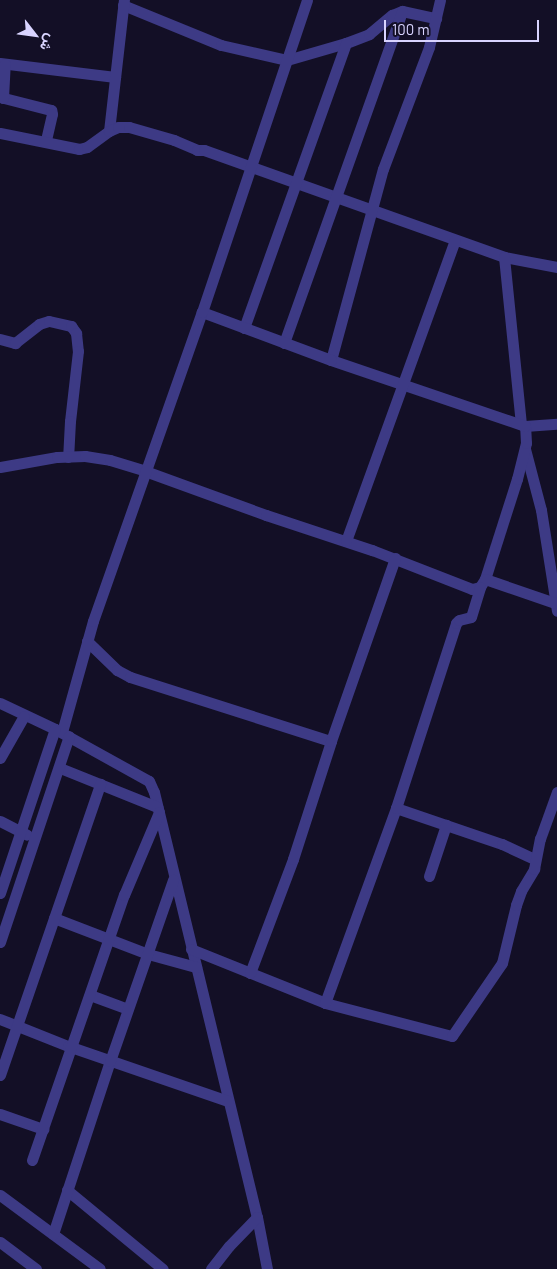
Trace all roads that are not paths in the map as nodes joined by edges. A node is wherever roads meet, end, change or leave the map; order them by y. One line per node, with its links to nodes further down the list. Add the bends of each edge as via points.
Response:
1 (307, 0): 7 (street)
2 (440, 0): 5 (street)
3 (123, 3): 7 (street, via 221,45); 9 (street)
4 (402, 11): 5 (street); 6 (street, via 369,34); 16 (street)
5 (436, 18): 17 (street, via 383,169)
6 (346, 43): 7 (street); 15 (street)
7 (287, 60): 14 (street)
8 (3, 64): 9 (street); 10 (street)
9 (115, 77): 11 (street)
10 (1, 97): 13 (street, via 51,110)
11 (109, 131): 13 (street, via 83,149); 14 (street, via 129,127)
12 (0, 133): 13 (street)
13 (46, 141)
14 (251, 168): 15 (street); 21 (street)
15 (295, 184): 16 (street); 22 (street)
16 (337, 198): 17 (street); 24 (street)
17 (372, 210): 18 (street); 25 (street)
18 (455, 240): 19 (street); 26 (street)
19 (504, 257): 20 (street); 28 (street)
20 (557, 267)
21 (202, 312): 22 (street); 32 (street)
22 (244, 328): 24 (street)
23 (0, 339): 30 (street, via 15,343 39,324 49,321 71,326 76,333 78,352)
24 (284, 343): 25 (street)
25 (331, 360): 26 (street)
26 (403, 385): 28 (street); 33 (street)
27 (557, 424): 28 (street)
28 (523, 425): 29 (street, via 527,436)
29 (525, 448): 35 (street); 36 (street, via 541,510)
30 (68, 457): 31 (street); 32 (street, via 85,456)
31 (0, 467)
32 (146, 471): 33 (street); 37 (street)
33 (346, 541): 34 (street)
34 (395, 558): 35 (street, via 472,588); 41 (street)
35 (483, 583): 36 (street); 46 (street, via 470,617 456,623)
36 (556, 607)
37 (87, 641): 40 (street); 41 (street, via 117,670 130,676)
38 (0, 703): 39 (street)
39 (24, 716): 40 (street); 42 (street)
40 (62, 732): 43 (street); 47 (street, via 149,780); 50 (street)
41 (331, 741): 64 (street, via 294,859)
42 (0, 758)
43 (60, 768): 44 (street); 51 (street)
44 (100, 784): 47 (street); 58 (street)
45 (557, 792): 52 (street)
46 (396, 808): 49 (street); 66 (street)
47 (158, 810): 55 (street); 59 (street)
48 (0, 822): 50 (street)
49 (446, 825): 52 (street, via 508,846); 54 (street)
50 (21, 832): 51 (street); 53 (street)
51 (35, 840): 56 (street)
52 (534, 859): 66 (street, via 534,869 516,904 502,963 452,1036)
53 (3, 876): 56 (street); 57 (street)
54 (428, 876)
55 (173, 880): 61 (street); 62 (street)
56 (20, 884): 60 (street)
57 (0, 893)
58 (54, 918): 59 (street); 69 (street)
59 (109, 939): 62 (street); 65 (street)
60 (0, 942)
61 (191, 949): 63 (street); 64 (street)
62 (148, 954): 63 (street); 67 (street)
63 (196, 967): 73 (street)
64 (250, 973): 66 (street)
65 (90, 995): 67 (street); 70 (street)
66 (325, 1003)
67 (128, 1009): 71 (street)
68 (0, 1019): 69 (street)
69 (17, 1026): 70 (street); 72 (street)
70 (72, 1047): 71 (street); 75 (street)
71 (110, 1061): 73 (street); 77 (street)
72 (0, 1075)
73 (228, 1101): 79 (street)
74 (0, 1114): 75 (street)
75 (44, 1129): 76 (street)
76 (32, 1160)
77 (67, 1190): 80 (street); 84 (street)
78 (0, 1195): 80 (street)
79 (257, 1217): 85 (street, via 228,1246); 86 (street)
80 (53, 1234): 83 (street)
81 (2, 1248): 82 (street)
82 (36, 1269)
83 (100, 1269)
84 (164, 1269)
85 (211, 1269)
86 (267, 1269)

